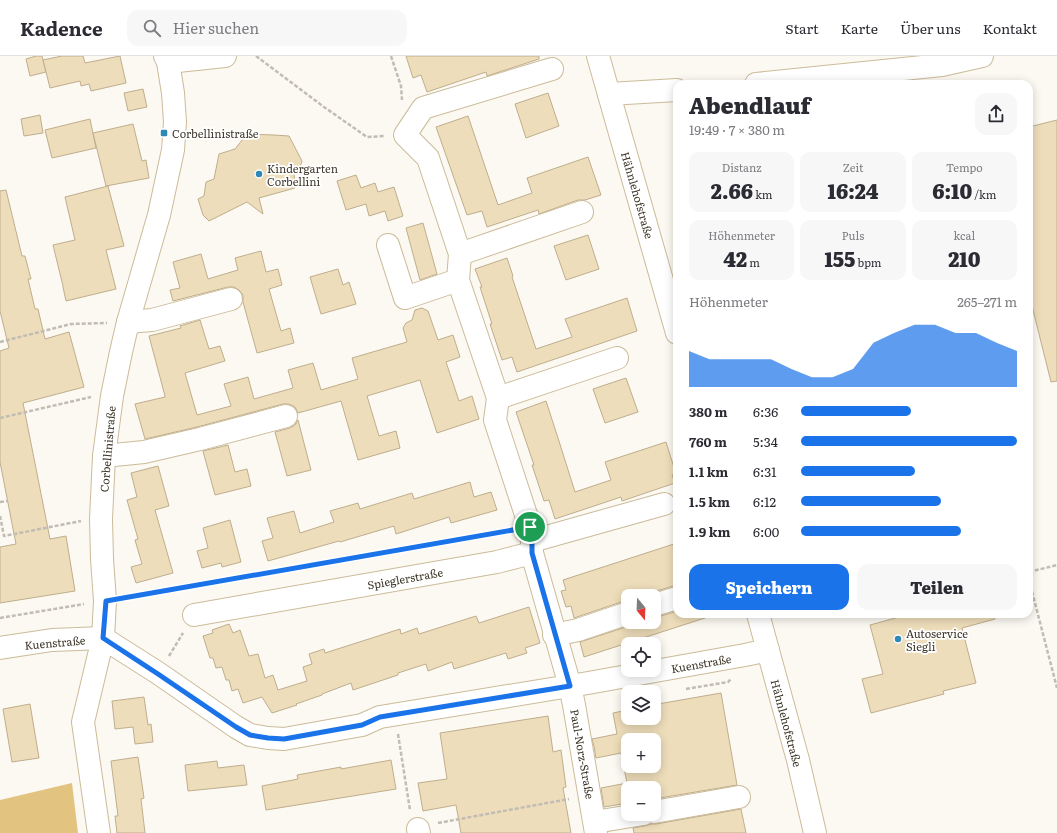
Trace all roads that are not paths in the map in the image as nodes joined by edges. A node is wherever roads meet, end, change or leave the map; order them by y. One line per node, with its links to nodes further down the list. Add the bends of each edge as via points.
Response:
1 (225, 56): 4 (street, Corbellinistraße)
2 (598, 56): 9 (street, Hähnlehofstraße)
3 (982, 56): 6 (street)
4 (166, 59): 16 (street, Corbellinistraße, via 173,92 173,150)
5 (552, 69): 12 (street, via 423,108 405,135 428,158)
6 (862, 79): 7 (street)
7 (841, 80)
8 (673, 90): 9 (street)
9 (609, 94): 15 (street, Hähnlehofstraße)
10 (582, 212): 12 (street)
11 (388, 245): 13 (street, via 405,298)
12 (460, 254): 13 (street)
13 (458, 280): 18 (street)
14 (231, 299): 16 (street, via 152,320)
15 (673, 319)
16 (128, 322): 20 (street, Corbellinistraße, via 112,396)
17 (617, 358): 18 (street)
18 (498, 398): 22 (street, via 495,420)
19 (286, 416): 20 (street, via 144,452)
20 (104, 456): 29 (street, Corbellinistraße, via 101,519 106,601)
21 (664, 504): 22 (street, Spieglerstraße)
22 (531, 540): 25 (street, Spieglerstraße, via 497,562); 28 (street)
23 (673, 599): 24 (street)
24 (661, 603)
25 (194, 615)
26 (621, 615): 28 (street)
27 (759, 618): 31 (street, Hähnlehofstraße)
28 (554, 635): 32 (street)
29 (103, 638): 30 (street, Kuenstraße, via 52,640); 32 (street, Kuenstraße, via 236,727 250,735 268,738 284,739 362,725 394,714); 37 (street, Corbellinistraße, via 84,722)
30 (0, 648)
31 (768, 650): 32 (street, Kuenstraße); 38 (street, Hähnlehofstraße)
32 (570, 686): 36 (street, Paul-Norz-Straße)
33 (739, 798): 34 (street)
34 (661, 811)
35 (621, 821): 36 (street, Paul-Norz-Straße)
36 (596, 828)
37 (99, 833)
38 (815, 833)

